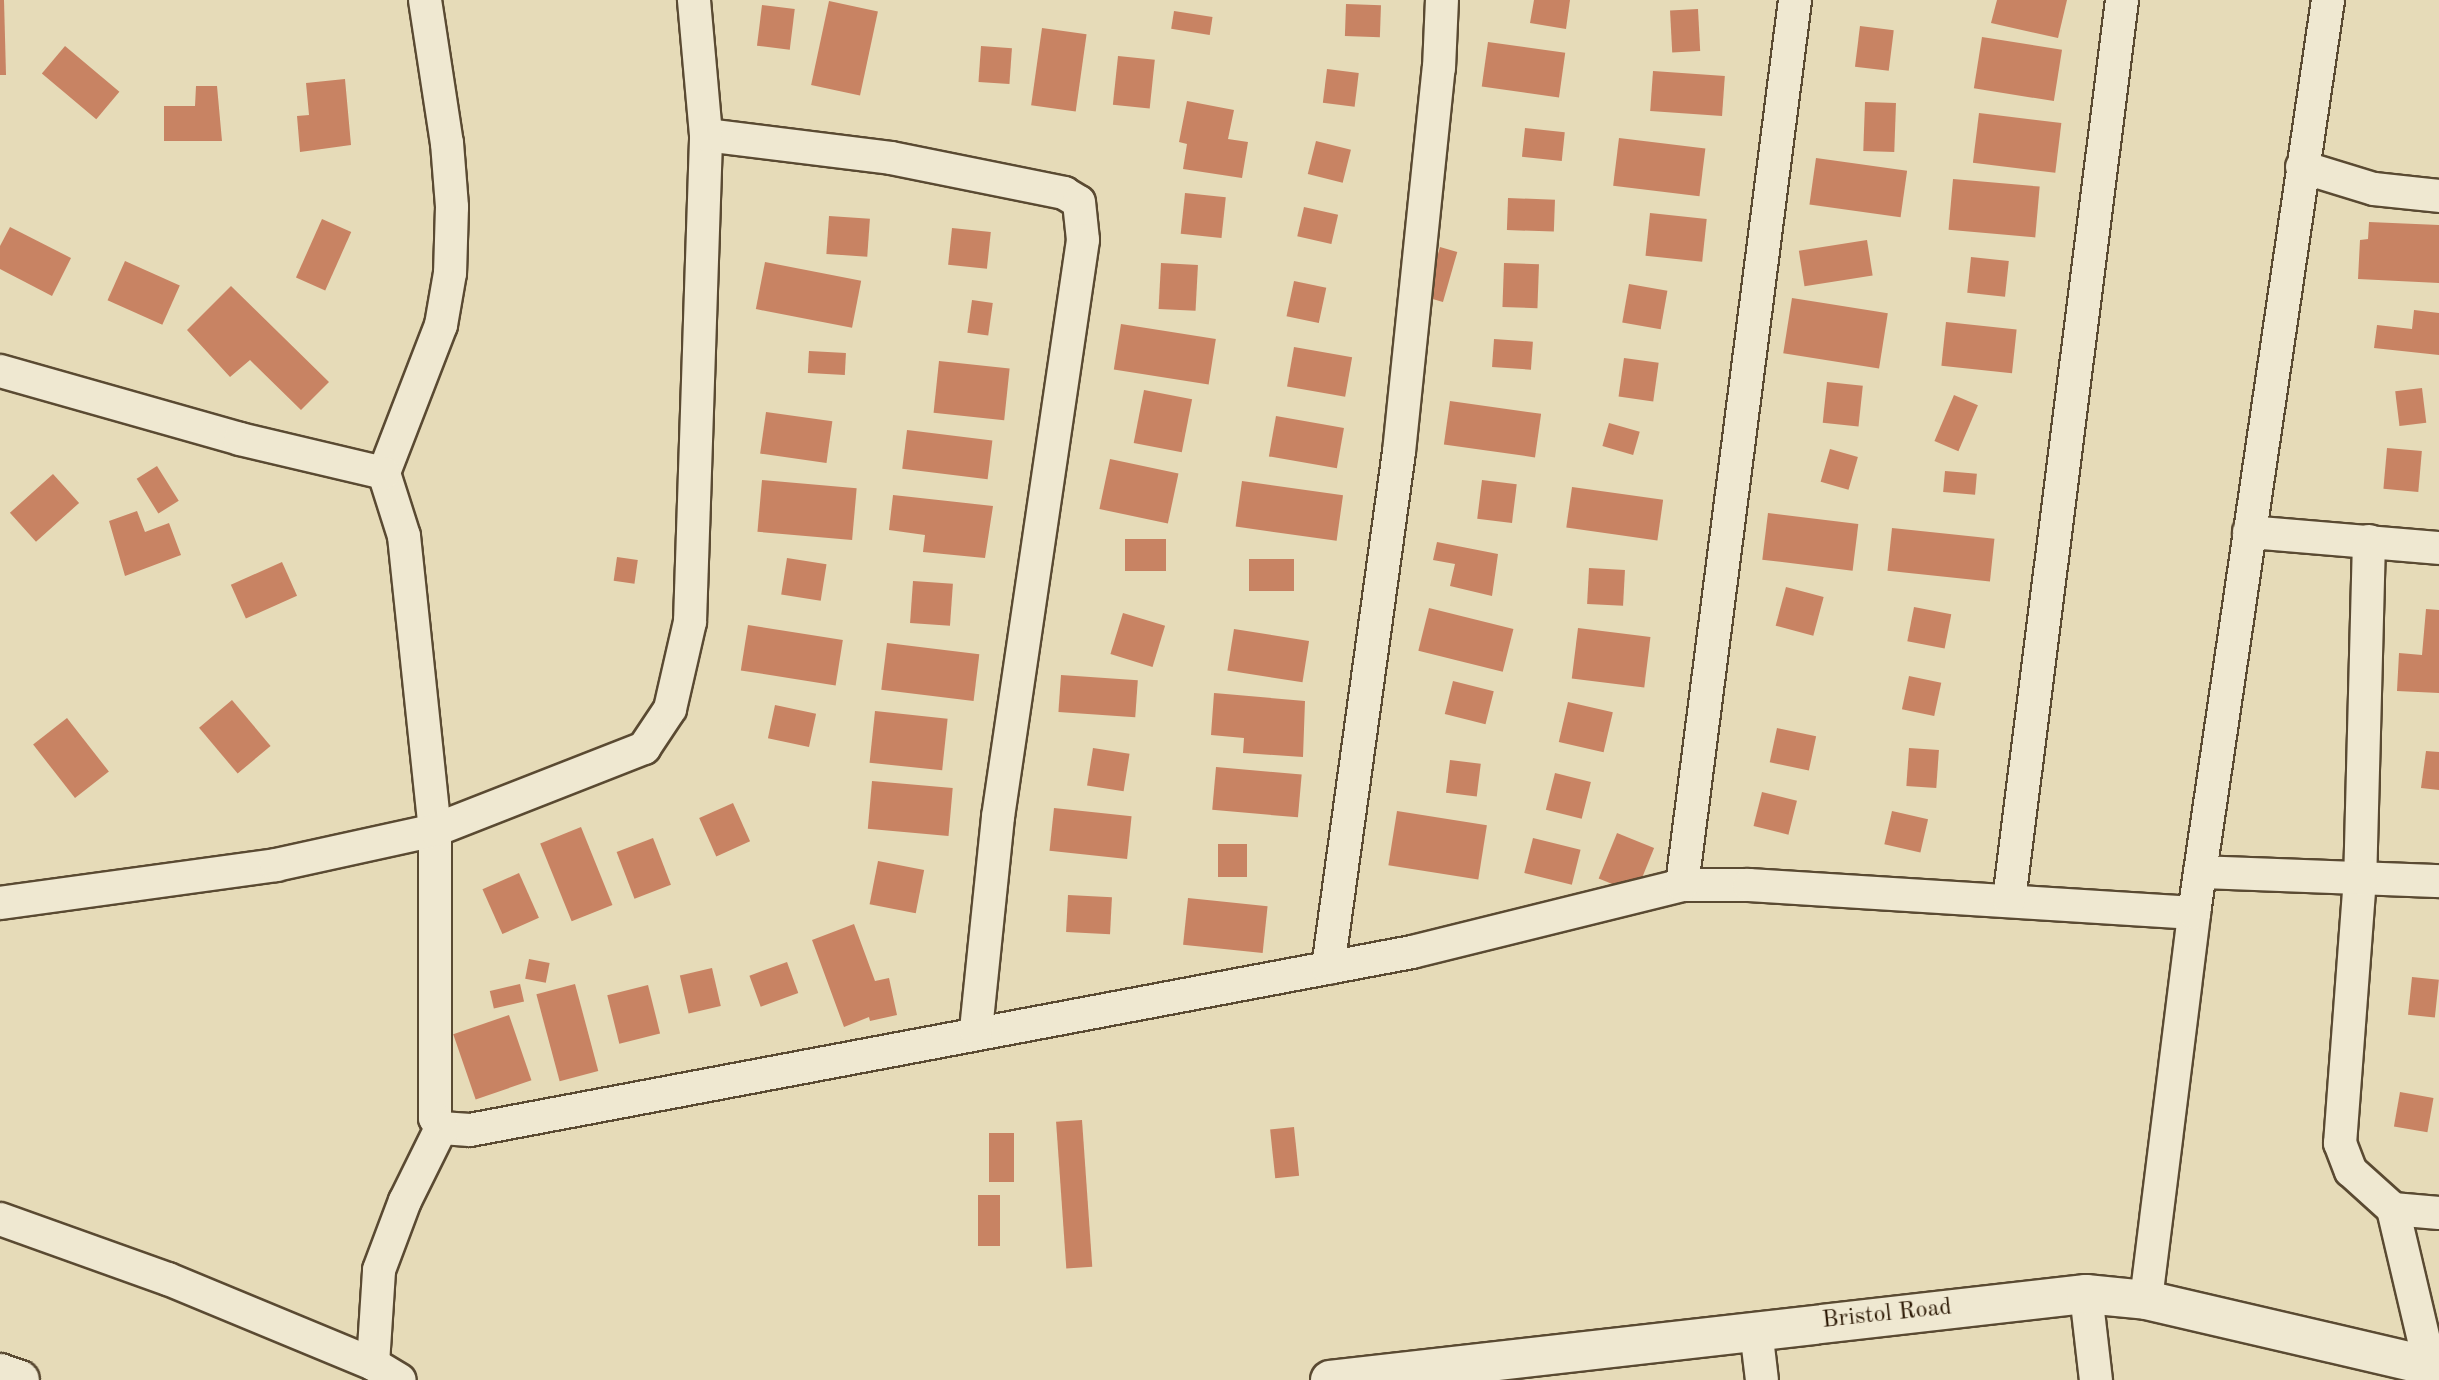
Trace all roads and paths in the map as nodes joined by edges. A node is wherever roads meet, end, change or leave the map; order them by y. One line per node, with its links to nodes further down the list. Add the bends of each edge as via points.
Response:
1 (425, 0): 11 (street, via 453,207 450,273 441,326)
2 (694, 0): 7 (street)
3 (1442, 0): 23 (street, via 1399,452)
4 (1795, 0): 19 (street)
5 (2122, 0): 20 (street)
6 (2328, 0): 8 (street)
7 (706, 135): 15 (street, via 690,622 670,709 644,748); 24 (street, via 891,158 1064,193 1079,202 1083,240 998,817)
8 (2301, 167): 9 (street, via 2374,189); 12 (street)
9 (2439, 196)
10 (0, 371): 11 (street, via 240,439)
11 (384, 474): 15 (street, via 404,537)
12 (2249, 532): 13 (street); 16 (street)
13 (2369, 541): 14 (street); 17 (street)
14 (2439, 548)
15 (435, 830): 21 (street, via 275,865); 25 (street, via 435,1118)
16 (2200, 872): 17 (street); 22 (street)
17 (2360, 878): 18 (street); 26 (street, via 2340,1143 2351,1171)
18 (2439, 881)
19 (1682, 885): 20 (street); 23 (street, via 1496,934)
20 (2009, 900): 22 (street)
21 (0, 903)
22 (2194, 913): 30 (street)
23 (1328, 968): 24 (street)
24 (976, 1031): 25 (street, via 470,1130)
25 (441, 1128): 32 (street, via 405,1200 379,1270)
26 (2393, 1209): 27 (street); 33 (street)
27 (2439, 1213)
28 (0, 1219): 32 (street, via 168,1279)
29 (2086, 1294): 30 (street, Bristol Road); 31 (street, Bristol Road); 40 (street)
30 (2146, 1300): 33 (street, Bristol Road)
31 (1756, 1330): 35 (street, Bristol Road); 39 (street)
32 (373, 1364): 37 (street)
33 (2434, 1366)
34 (0, 1373): 36 (street)
35 (1377, 1377): 38 (street, Bristol Road)
36 (20, 1380)
37 (400, 1380)
38 (1330, 1380)
39 (1762, 1380)
40 (2096, 1380)

